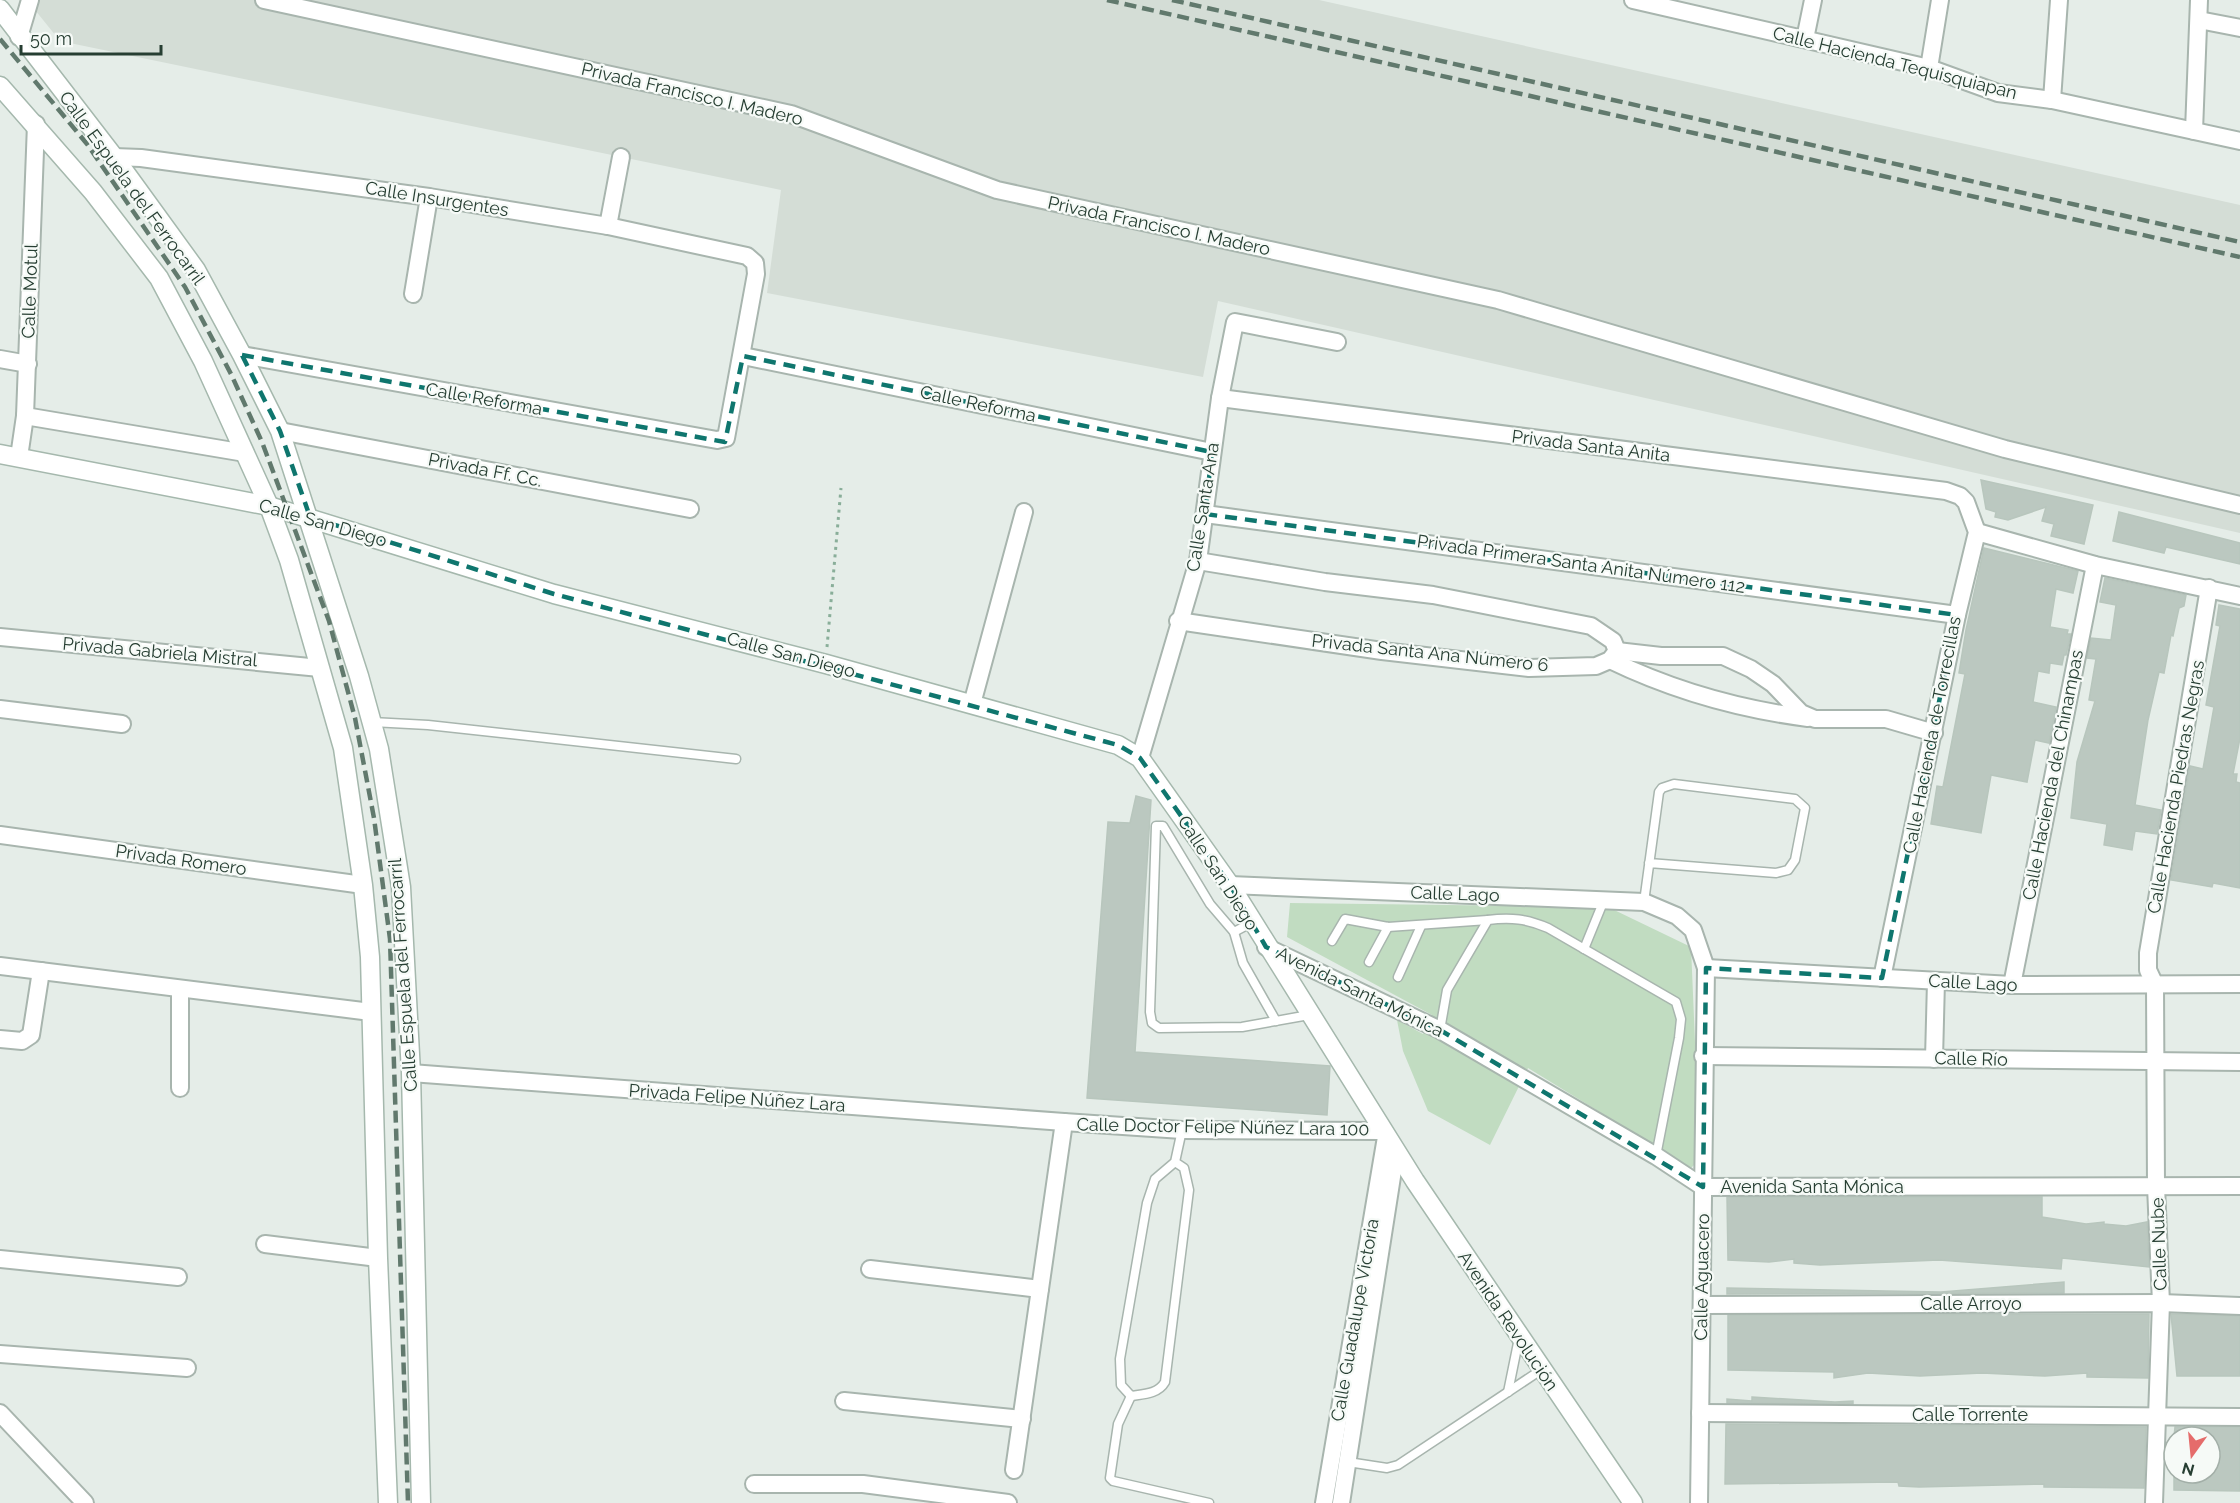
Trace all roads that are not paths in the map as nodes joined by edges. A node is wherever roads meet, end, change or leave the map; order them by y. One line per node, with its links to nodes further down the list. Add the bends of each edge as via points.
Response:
1 (30, 0): 12 (street)
2 (264, 0): 37 (street, Privada Francisco I. Madero, via 791,114 997,190 1498,300 2005,449)
3 (1633, 0): 8 (street, Calle Hacienda Tequisquiapan)
4 (1813, 0): 13 (street)
5 (1940, 0): 14 (street)
6 (2059, 0): 16 (street)
7 (2199, 0): 10 (street)
8 (1678, 5): 13 (street, Calle Hacienda Tequisquiapan)
9 (0, 9): 12 (street, Calle Espuela del Ferrocarril)
10 (2199, 20): 11 (street); 18 (street)
11 (2240, 28)
12 (19, 37): 20 (street, Calle Espuela del Ferrocarril)
13 (1804, 39): 14 (street, Calle Hacienda Tequisquiapan)
14 (1929, 68): 16 (street, Calle Hacienda Tequisquiapan, via 1988,90)
15 (0, 86): 17 (street, Calle Espuela del Ferrocarril)
16 (2052, 100): 18 (street, Calle Hacienda Tequisquiapan)
17 (36, 124): 29 (street, Calle Motul); 34 (street, Calle Espuela del Ferrocarril, via 159,278)
18 (2194, 131): 19 (street, Calle Hacienda Tequisquiapan)
19 (2240, 141)
20 (114, 157): 22 (street, Calle Insurgentes); 26 (street, Calle Espuela del Ferrocarril, via 196,270)
21 (621, 157): 23 (street)
22 (429, 197): 23 (street, Calle Insurgentes); 24 (street)
23 (608, 226): 27 (street, Calle Insurgentes, via 747,256 755,262)
24 (413, 294)
25 (1337, 342): 30 (street, Calle Santa Ana, via 1235,322)
26 (242, 355): 27 (street, Calle Reforma, via 717,440 726,438); 32 (street, Calle Espuela del Ferrocarril)
27 (743, 356): 33 (street, Calle Reforma)
28 (0, 359): 29 (street)
29 (28, 364): 31 (street, Calle Motul)
30 (1220, 398): 33 (street, Calle Santa Ana); 43 (street, Privada Santa Anita, via 1934,490 1960,496)
31 (25, 416): 34 (street); 36 (street, Calle Motul)
32 (280, 431): 39 (street, Privada Ff. Cc.); 42 (street, Calle Espuela del Ferrocarril)
33 (1212, 452): 41 (street, Calle Santa Ana)
34 (246, 453): 38 (street, Calle Espuela del Ferrocarril)
35 (0, 454): 36 (street, Calle San Diego)
36 (19, 457): 38 (street, Calle San Diego)
37 (2240, 505)
38 (269, 506): 42 (street, Calle San Diego); 52 (street, Calle Espuela del Ferrocarril)
39 (690, 509)
40 (1024, 512): 53 (street)
41 (1205, 514): 44 (street, Calle Santa Ana); 48 (street, Privada Primera Santa Anita Número 112)
42 (310, 517): 53 (street, Calle San Diego, via 554,594); 56 (street, Calle Espuela del Ferrocarril)
43 (1977, 532): 45 (street); 48 (street, Calle Hacienda de Torrecillas)
44 (1198, 561): 49 (street, Calle Santa Ana); 51 (street, via 1433,595 1591,626 1613,640)
45 (2095, 565): 46 (street); 84 (street, Calle Hacienda del Chinampas)
46 (2209, 588): 47 (street); 85 (street, Calle Hacienda Piedras Negras, via 2148,953 2148,970)
47 (2240, 596)
48 (1956, 615): 58 (street, Calle Hacienda de Torrecillas)
49 (1178, 621): 51 (street, Privada Santa Ana Número 6, via 1529,668 1596,666); 59 (street, Calle Santa Ana)
50 (0, 637): 52 (street, Privada Gabriela Mistral)
51 (1613, 656): 55 (street, via 1655,682 1716,701 1762,712); 55 (street, Privada Santa Ana Número 6, via 1723,656 1766,679)
52 (320, 668): 63 (street, Calle Espuela del Ferrocarril, via 343,748)
53 (972, 704): 59 (street, Calle San Diego, via 1118,745)
54 (0, 710): 57 (street)
55 (1808, 716): 58 (street, via 1886,719)
56 (372, 722): 60 (lane, via 428,724); 96 (street, Calle Espuela del Ferrocarril, via 401,887)
57 (122, 724)
58 (1934, 734): 81 (street, Calle Hacienda de Torrecillas)
59 (1140, 758): 64 (street, Calle San Diego)
60 (736, 759)
61 (0, 836): 63 (street, Privada Romero)
62 (1649, 863): 62 (lane, via 1659,792 1667,785 1796,799 1805,808 1795,860 1788,870 1776,873); 66 (lane)
63 (363, 885): 87 (street, Calle Espuela del Ferrocarril)
64 (1230, 885): 65 (street, Calle Lago); 69 (street, Calle San Diego)
65 (1604, 900): 66 (street, Calle Lago); 75 (lane)
66 (1644, 902): 67 (street, Calle Lago)
67 (1677, 916): 78 (street, Calle Aguacero, via 1693,930)
68 (1488, 920): 70 (lane); 75 (lane, via 1529,920); 90 (lane, via 1447,990)
69 (1251, 923): 72 (lane); 74 (street, Calle San Diego)
70 (1421, 926): 71 (lane); 80 (lane)
71 (1388, 927): 73 (lane, via 1345,920); 76 (lane)
72 (1234, 932): 89 (lane, via 1243,963); 89 (lane, via 1210,904 1162,825 1156,826 1152,1023 1159,1028 1229,1028)
73 (1332, 941)
74 (1266, 947): 88 (street, Calle San Diego); 90 (street, Avenida Santa Mónica)
75 (1584, 949): 101 (lane, via 1676,1002 1681,1019 1679,1038)
76 (1369, 962)
77 (0, 966): 79 (street)
78 (1706, 968): 81 (street, Calle Lago); 92 (street, Calle Aguacero)
79 (41, 971): 86 (street); 91 (street, via 32,1035 22,1041)
80 (1398, 977)
81 (1882, 978): 82 (street, Calle Lago)
82 (1936, 981): 84 (street, Calle Lago); 93 (street)
83 (2240, 984): 85 (street, Calle Lago)
84 (2012, 985): 85 (street, Calle Lago)
85 (2155, 985): 94 (street, Calle Nube)
86 (180, 990): 87 (street); 97 (street)
87 (371, 1012): 107 (street, Calle Espuela del Ferrocarril)
88 (1309, 1015): 89 (lane); 100 (street, Calle San Diego)
89 (1275, 1021)
90 (1440, 1030): 101 (street, Avenida Santa Mónica)
91 (0, 1038)
92 (1703, 1056): 93 (street, Calle Río); 105 (street, Calle Aguacero)
93 (1934, 1059): 94 (street, Calle Río)
94 (2156, 1061): 95 (street, Calle Río); 103 (street, Calle Nube)
95 (2240, 1062)
96 (411, 1073): 98 (street, Privada Felipe Núñez Lara); 132 (street, Calle Espuela del Ferrocarril)
97 (180, 1088)
98 (1064, 1122): 99 (street, Calle Doctor Felipe Núñez Lara 100); 111 (street)
99 (1182, 1130): 100 (street, Calle Doctor Felipe Núñez Lara 100); 102 (lane)
100 (1388, 1140): 115 (street, Avenida Revolución); 127 (street, Calle Guadalupe Victoria); 135 (street, Calle Guadalupe Victoria)
101 (1656, 1156): 105 (street, Avenida Santa Mónica)
102 (1175, 1162): 120 (lane, via 1155,1179 1147,1203 1120,1359 1121,1385); 120 (lane, via 1184,1168 1189,1190 1165,1382 1151,1393)
103 (2156, 1186): 104 (street, Avenida Santa Mónica); 105 (street, Avenida Santa Mónica); 112 (street, Calle Nube)
104 (2240, 1186)
105 (1703, 1187): 113 (street, Calle Aguacero)
106 (265, 1244): 107 (street)
107 (378, 1258): 131 (street, Calle Espuela del Ferrocarril)
108 (0, 1259): 110 (street)
109 (870, 1269): 111 (street)
110 (178, 1277)
111 (1040, 1289): 126 (street)
112 (2161, 1303): 113 (street, Calle Arroyo); 114 (street, Calle Arroyo); 124 (street, Calle Nube)
113 (1702, 1305): 123 (street, Calle Aguacero)
114 (2240, 1306)
115 (1519, 1337): 118 (street, Avenida Revolución); 119 (lane)
116 (0, 1354): 117 (street)
117 (187, 1368)
118 (1541, 1370): 119 (lane); 137 (street, Avenida Revolución)
119 (1508, 1392): 127 (lane, via 1398,1465 1387,1468)
120 (1131, 1396): 134 (lane, via 1118,1424 1110,1478)
121 (844, 1401): 126 (street)
122 (0, 1413): 130 (street)
123 (1700, 1413): 124 (street, Calle Torrente); 138 (street, Calle Aguacero)
124 (2158, 1415): 125 (street, Calle Torrente); 139 (street, Calle Nube)
125 (2240, 1417)
126 (1022, 1419): 128 (street)
127 (1348, 1462): 136 (street, Calle Guadalupe Victoria)
128 (1014, 1470)
129 (754, 1484): 133 (street, via 863,1484)
130 (85, 1503)
131 (388, 1503)
132 (422, 1503)
133 (1008, 1503)
134 (1209, 1503)
135 (1324, 1503)
136 (1341, 1503)
137 (1633, 1503)
138 (1699, 1503)
139 (2154, 1503)

